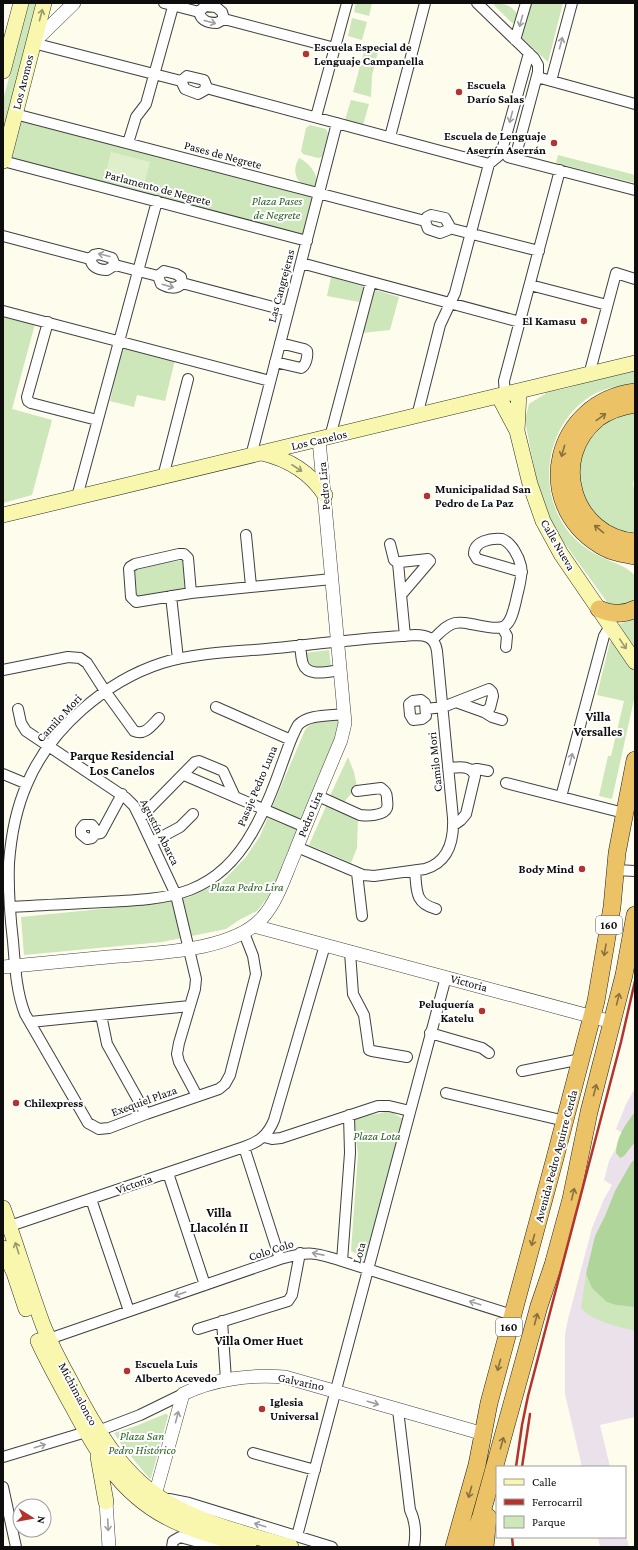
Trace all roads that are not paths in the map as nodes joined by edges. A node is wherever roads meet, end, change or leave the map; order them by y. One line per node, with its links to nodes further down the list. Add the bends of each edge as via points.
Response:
1 (21, 3): 10 (main road, Los Aromos)
2 (44, 3): 12 (main road, Los Aromos, one-way to 2)
3 (74, 3): 12 (street)
4 (347, 3): 13 (street)
5 (425, 3): 25 (street)
6 (477, 3): 11 (street)
7 (526, 3): 11 (street, one-way to 11)
8 (572, 3): 19 (street, one-way to 8)
9 (170, 4): 13 (street, via 199,12 206,22 217,23 224,18); 16 (street)
10 (7, 37): 15 (main road, Los Aromos)
11 (515, 40): 14 (street)
12 (33, 43): 16 (street); 22 (main road, Los Aromos)
13 (335, 48): 23 (street)
14 (528, 53): 17 (street, via 537,61); 27 (street, one-way to 27)
15 (3, 71)
16 (154, 74): 18 (street); 26 (street, via 146,104 136,117)
17 (537, 77): 19 (street); 28 (street)
18 (181, 81): 20 (street, via 187,76 195,77 204,80); 20 (street, via 185,90 195,93 202,93)
19 (551, 81): 21 (street)
20 (206, 88): 23 (street)
21 (635, 104)
22 (15, 114): 26 (street, Pases de Negrete); 29 (main road, Los Aromos)
23 (316, 117): 24 (street)
24 (337, 123): 25 (street); 33 (street, Las Cangrejeras)
25 (390, 137): 30 (street)
26 (128, 144): 33 (street, Pases de Negrete)
27 (501, 154): 28 (street); 30 (street)
28 (515, 158): 31 (street)
29 (3, 161): 34 (street, Parlamento de Negrete)
30 (489, 164): 37 (street)
31 (560, 170): 32 (street); 40 (street)
32 (635, 190)
33 (319, 194): 35 (street, Pases de Negrete); 39 (street, Las Cangrejeras)
34 (157, 201): 39 (street, Parlamento de Negrete); 44 (street)
35 (425, 221): 36 (street, Pases de Negrete, via 426,227 432,230 443,233); 36 (street, Pases de Negrete, via 431,215 442,217 448,222)
36 (449, 228): 37 (street, Pases de Negrete)
37 (470, 233): 40 (street, Pases de Negrete); 48 (street)
38 (3, 236): 41 (street)
39 (307, 241): 42 (street, Las Cangrejeras)
40 (539, 251): 47 (street)
41 (90, 259): 43 (street, via 94,267 100,269 110,269); 43 (street, one-way to 41, via 112,258 104,255 97,254)
42 (301, 263): 46 (street); 51 (street, Las Cangrejeras)
43 (115, 265): 44 (street)
44 (138, 271): 51 (street, via 158,276 161,284 166,287 175,288 182,283); 54 (street)
45 (635, 279): 49 (street, via 616,274)
46 (371, 282): 48 (street); 68 (street)
47 (530, 284): 49 (street); 53 (street)
48 (451, 303): 53 (street); 65 (street, via 440,325)
49 (607, 305): 58 (street)
50 (3, 310): 52 (street)
51 (288, 312): 55 (street, Las Cangrejeras)
52 (48, 322): 54 (street); 66 (street, via 28,401)
53 (520, 322): 63 (street)
54 (118, 341): 60 (street); 66 (street)
55 (280, 342): 56 (street, Las Cangrejeras); 56 (street, via 304,349 308,354 301,368)
56 (275, 362): 60 (street, Las Cangrejeras)
57 (635, 364): 58 (main road, Los Canelos)
58 (589, 375): 61 (main road, Los Canelos)
59 (188, 379): 70 (street)
60 (270, 381): 69 (street, Las Cangrejeras)
61 (519, 392): 63 (main road, Los Canelos); 67 (main road, Calle Nueva)
62 (635, 392): 76 (highway, one-way to 76, via 601,402 580,420 564,445 559,473 564,501 576,524 601,546 618,553)
63 (502, 396): 65 (main road, Los Canelos); 67 (main road, Calle Nueva)
64 (635, 404): 76 (highway, one-way to 64, via 592,523 576,497 571,472 582,436 592,424 612,410)
65 (417, 416): 68 (main road, Los Canelos)
66 (97, 420): 72 (street)
67 (518, 431): 85 (main road, Calle Nueva, via 530,484 543,521 561,554)
68 (324, 438): 69 (main road, Los Canelos); 71 (street, Pedro Lira)
69 (256, 454): 70 (main road, Los Canelos); 71 (main road, one-way to 71, via 282,459 301,470)
70 (163, 477): 72 (main road, Los Canelos)
71 (325, 494): 79 (street, Pedro Lira)
72 (77, 497): 73 (main road, Los Canelos)
73 (3, 515)
74 (246, 535): 80 (street)
75 (390, 544): 77 (street, via 394,560)
76 (633, 554)
77 (398, 563): 82 (street); 82 (street, via 428,559 430,561)
78 (522, 572): 78 (street, via 480,561 475,557 474,548 483,542 505,540 518,558); 86 (street, via 512,619)
79 (332, 579): 80 (street); 90 (street, Pedro Lira)
80 (251, 586): 81 (street)
81 (191, 593): 83 (street); 83 (street, via 188,558 184,554 130,566 131,597 134,600 138,602)
82 (401, 595): 88 (street)
83 (171, 596): 93 (street)
84 (635, 608): 85 (highway, via 621,613)
85 (599, 609): 87 (main road, Calle Nueva)
86 (502, 627): 89 (street, via 458,623 450,625); 92 (street, via 507,636)
87 (612, 627): 94 (main road, Calle Nueva, one-way to 94); 121 (street, one-way to 87, via 604,636)
88 (405, 636): 89 (street, Camilo Mori, via 425,635); 90 (street, Camilo Mori)
89 (433, 639): 100 (street, Camilo Mori)
90 (338, 642): 91 (street, Camilo Mori); 96 (street, Pedro Lira)
91 (300, 646): 93 (street, Camilo Mori); 96 (street, via 302,663 307,670)
92 (506, 647)
93 (178, 659): 97 (street, Camilo Mori, via 137,673)
94 (635, 662)
95 (3, 670): 97 (street, via 76,657 87,663)
96 (341, 670): 104 (street, Pedro Lira)
97 (105, 692): 105 (street, via 134,731 145,731); 108 (street, Camilo Mori, via 77,715)
98 (456, 702): 100 (street); 103 (street); 103 (street, via 491,690 493,696 490,708)
99 (216, 707): 107 (street)
100 (443, 707): 102 (street); 110 (street, Camilo Mori)
101 (18, 709): 108 (street, Agustín Abarca, via 21,723 26,730)
102 (426, 709)
103 (484, 712): 106 (street)
104 (344, 714): 107 (street, Pasaje Pedro Luna, via 305,720 298,725); 119 (street, Pedro Lira, via 341,740)
105 (159, 718)
106 (502, 720)
107 (291, 740): 122 (street, Pasaje Pedro Luna)
108 (49, 746): 116 (street, Camilo Mori); 118 (street, Agustín Abarca)
109 (635, 760): 123 (highway, Avenida Pedro Aguirre Cerda / 160)
110 (449, 768): 111 (street); 126 (street, Camilo Mori)
111 (472, 770): 112 (street); 126 (street, via 474,779 467,810)
112 (488, 771)
113 (3, 774): 116 (street)
114 (184, 775): 120 (street); 120 (street, via 199,761 223,771); 125 (street)
115 (506, 783): 121 (street)
116 (27, 784): 135 (street, Camilo Mori, via 14,827)
117 (357, 791): 119 (street, via 383,789 387,795 386,810 382,813 360,814)
118 (122, 794): 125 (street, Agustín Abarca, via 134,806); 128 (street, via 102,832)
119 (318, 796): 127 (street, Pedro Lira)
120 (235, 797): 122 (street)
121 (561, 797): 123 (street)
122 (264, 809): 127 (street); 136 (street, Pasaje Pedro Luna, via 246,843 224,869 199,887)
123 (624, 813): 131 (highway, Avenida Pedro Aguirre Cerda / 160)
124 (193, 814): 129 (street, via 180,827)
125 (140, 818): 129 (street, Agustín Abarca)
126 (454, 824): 132 (street, Camilo Mori, via 452,843 446,855 434,866)
127 (305, 827): 130 (street, Pedro Lira)
128 (95, 834)
129 (152, 842): 136 (street, Agustín Abarca)
130 (297, 847): 134 (street, Camilo Mori); 141 (street, Pedro Lira, via 272,904 263,918)
131 (616, 870): 133 (street); 149 (highway, Avenida Pedro Aguirre Cerda / 160, one-way to 149, via 606,944)
132 (415, 871): 134 (street, Camilo Mori, via 374,876); 138 (street, via 420,900)
133 (635, 871)
134 (357, 873): 140 (street)
135 (6, 888): 137 (street, Camilo Mori)
136 (176, 895): 137 (street, Pasaje Pedro Luna, via 148,900); 143 (street, Agustín Abarca)
137 (10, 907): 145 (street, Camilo Mori)
138 (436, 910)
139 (635, 915): 151 (highway, Avenida Pedro Aguirre Cerda / 160, one-way to 139)
140 (362, 916)
141 (249, 930): 142 (street, Victoria); 143 (street, Pedro Lira, via 215,943); 158 (street, Exequiel Plaza, via 256,974 230,1074 222,1087)
142 (325, 945): 144 (street, Victoria); 163 (street, via 274,1120)
143 (188, 949): 145 (street, Pedro Lira); 147 (street, Agustín Abarca, via 196,979)
144 (350, 952): 146 (street, Victoria); 154 (street, via 353,994 365,1018 369,1050)
145 (9, 966): 150 (street, Exequiel Plaza)
146 (446, 977): 149 (street, Victoria); 152 (street, Lota)
147 (190, 1006): 148 (street); 158 (street, Agustín Abarca, via 177,1054)
148 (101, 1015): 150 (street); 160 (street, via 107,1044)
149 (592, 1016): 151 (street, Victoria); 155 (highway, Avenida Pedro Aguirre Cerda / 160)
150 (30, 1022): 160 (street, Exequiel Plaza, via 88,1123 104,1129)
151 (612, 1022): 190 (highway, Avenida Pedro Aguirre Cerda / 160, one-way to 151, via 539,1306 554,1265 570,1206)
152 (430, 1033): 153 (street, via 482,1048); 159 (street, Lota)
153 (489, 1053)
154 (407, 1057)
155 (581, 1059): 156 (street); 162 (highway, Avenida Pedro Aguirre Cerda / 160)
156 (522, 1071)
157 (446, 1094): 162 (street)
158 (197, 1096): 160 (street, Exequiel Plaza)
159 (410, 1111): 161 (street, Victoria, via 384,1106); 173 (street, Lota)
160 (146, 1114)
161 (349, 1115): 163 (street, Victoria, via 277,1139); 172 (street, via 350,1153)
162 (565, 1121): 177 (highway, Avenida Pedro Aguirre Cerda / 160, one-way to 177)
163 (264, 1137): 164 (street, Victoria)
164 (244, 1147): 165 (street, Victoria); 171 (street)
165 (168, 1173): 166 (street, Victoria); 175 (street)
166 (91, 1199): 168 (street, Victoria); 176 (street)
167 (3, 1208): 168 (main road, Michimalonco)
168 (6, 1228): 174 (main road, Michimalonco, one-way to 168)
169 (3, 1248): 174 (main road, Michimalonco)
170 (300, 1253): 171 (street, Colo Colo); 172 (street, Colo Colo, one-way to 170, via 314,1253); 178 (street, via 290,1299)
171 (280, 1259): 175 (street, Colo Colo)
172 (342, 1261): 173 (street, Colo Colo)
173 (368, 1269): 177 (street, Colo Colo, one-way to 173); 182 (street, Lota)
174 (14, 1273): 180 (main road, Michimalonco)
175 (205, 1285): 176 (street, Colo Colo, one-way to 176)
176 (129, 1311): 180 (street, Colo Colo)
177 (512, 1314): 186 (highway, Avenida Pedro Aguirre Cerda / 160, one-way to 186)
178 (222, 1321): 179 (street); 181 (street)
179 (198, 1328)
180 (44, 1341): 185 (main road, Michimalonco)
181 (226, 1380): 182 (street, Galvarino, via 265,1376 286,1377); 183 (street, Galvarino, via 206,1384)
182 (336, 1392): 184 (street, Galvarino, one-way to 184); 191 (street, Lota)
183 (183, 1394): 185 (street, Galvarino, via 140,1415); 194 (street, one-way to 183)
184 (398, 1410): 186 (street, Galvarino); 203 (street, via 410,1510 415,1528)
185 (92, 1432): 187 (main road, Michimalonco); 189 (street, Galvarino, one-way to 185); 194 (main road, Michimalonco)
186 (484, 1434): 204 (highway, Avenida Pedro Aguirre Cerda / 160, one-way to 204)
187 (95, 1447): 192 (main road, Michimalonco); 195 (main road)
188 (253, 1452): 191 (street)
189 (3, 1457)
190 (496, 1465): 205 (highway, Avenida Pedro Aguirre Cerda / 160); 206 (highway)
191 (315, 1470): 196 (street, Lota)
192 (124, 1486): 194 (main road, via 136,1486); 195 (main road, via 114,1490); 201 (main road, Michimalonco, via 145,1504 170,1519 205,1534)
193 (3, 1487): 197 (street)
194 (154, 1493): 196 (main road, Michimalonco, one-way to 194, via 208,1521 174,1507)
195 (106, 1502): 198 (street, one-way to 198)
196 (294, 1542): 202 (street)
197 (16, 1547)
198 (109, 1547)
199 (172, 1547): 200 (street, via 173,1541 180,1537)
200 (217, 1547)
201 (249, 1547)
202 (332, 1547)
203 (414, 1547)
204 (454, 1547)
205 (470, 1547)
206 (485, 1547)

